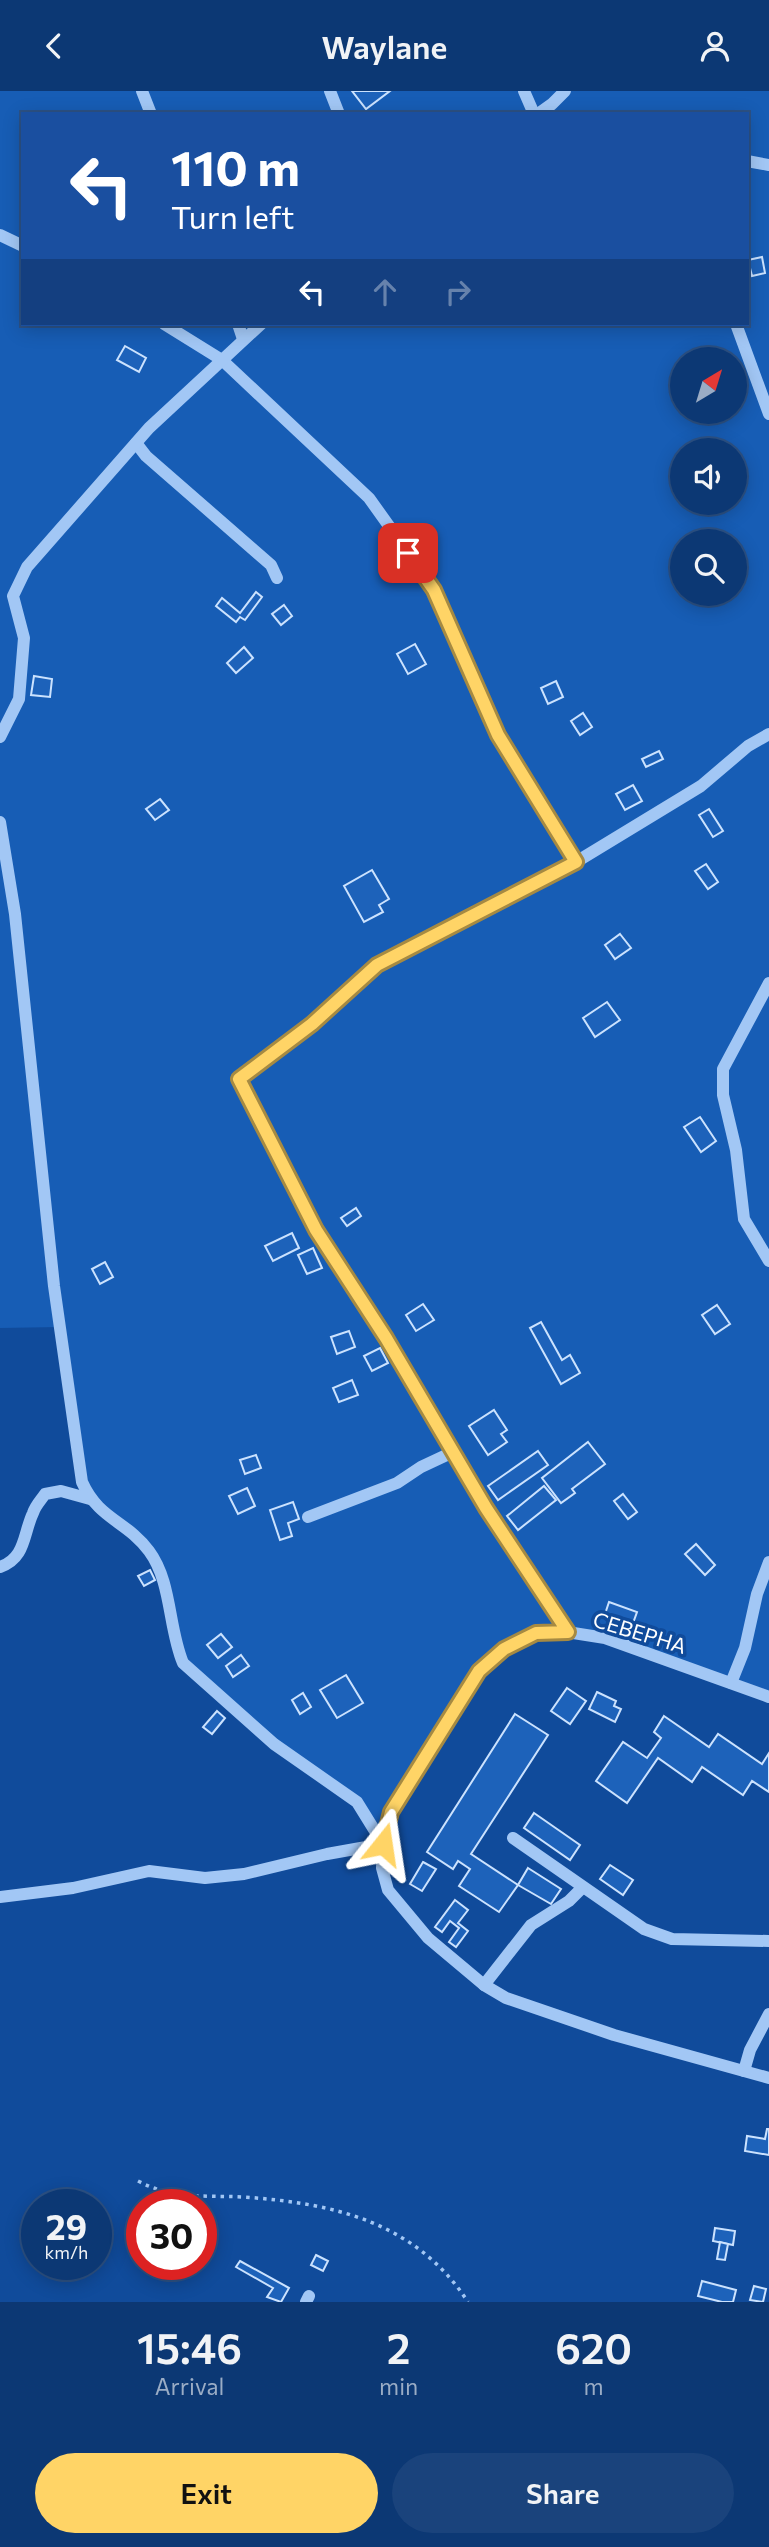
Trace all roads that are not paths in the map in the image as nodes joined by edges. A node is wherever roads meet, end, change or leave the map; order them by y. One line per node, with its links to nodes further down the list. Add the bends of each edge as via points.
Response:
1 (142, 91): 5 (street)
2 (330, 91): 6 (street)
3 (524, 91): 7 (street)
4 (565, 91): 8 (street)
5 (151, 112)
6 (337, 112)
7 (535, 112)
8 (539, 112)
9 (749, 161): 10 (street)
10 (769, 165)
11 (0, 235): 12 (street)
12 (21, 245)
13 (167, 326): 18 (street)
14 (240, 326): 17 (street)
15 (258, 326): 17 (street)
16 (737, 326): 19 (street)
17 (243, 338): 18 (street)
18 (222, 360): 20 (street); 25 (street, via 369,498 427,579 498,735)
19 (769, 414)
20 (136, 443): 21 (street, via 271,565); 23 (street, via 27,567 13,596 24,638 19,699)
21 (277, 578)
22 (769, 734): 25 (street, via 701,786)
23 (0, 737)
24 (0, 822): 29 (street, via 15,914 54,1286 82,1482)
25 (576, 862): 28 (street, via 377,965 312,1024 239,1079 316,1230)
26 (769, 983): 27 (street, via 723,1069 723,1095 736,1150 744,1219)
27 (769, 1261)
28 (453, 1452): 30 (street, via 397,1483); 33 (street)
29 (90, 1499): 32 (street, via 61,1491 45,1494 33,1512 18,1555); 37 (street, via 149,1550 163,1575 183,1663 274,1744 357,1802)
30 (308, 1517)
31 (769, 1562): 34 (street)
32 (0, 1567)
33 (568, 1632): 34 (street, СЕВЕРНА, via 605,1638); 37 (street, СЕВЕРНА, via 536,1633 504,1649 479,1671 391,1812)
34 (731, 1683): 35 (street, СЕВЕРНА)
35 (769, 1697)
36 (513, 1838): 38 (street)
37 (383, 1844): 39 (street, via 244,1874 205,1878 149,1871 73,1888); 41 (street, СЕВЕРНА, via 387,1890 428,1938)
38 (582, 1888): 40 (street, via 644,1929 671,1939); 41 (street, via 531,1925)
39 (0, 1897)
40 (769, 1941)
41 (484, 1985): 43 (street, СЕВЕРНА, via 506,1998 614,2035)
42 (769, 2014): 43 (street)
43 (744, 2071): 44 (street, СЕВЕРНА)
44 (769, 2078)

